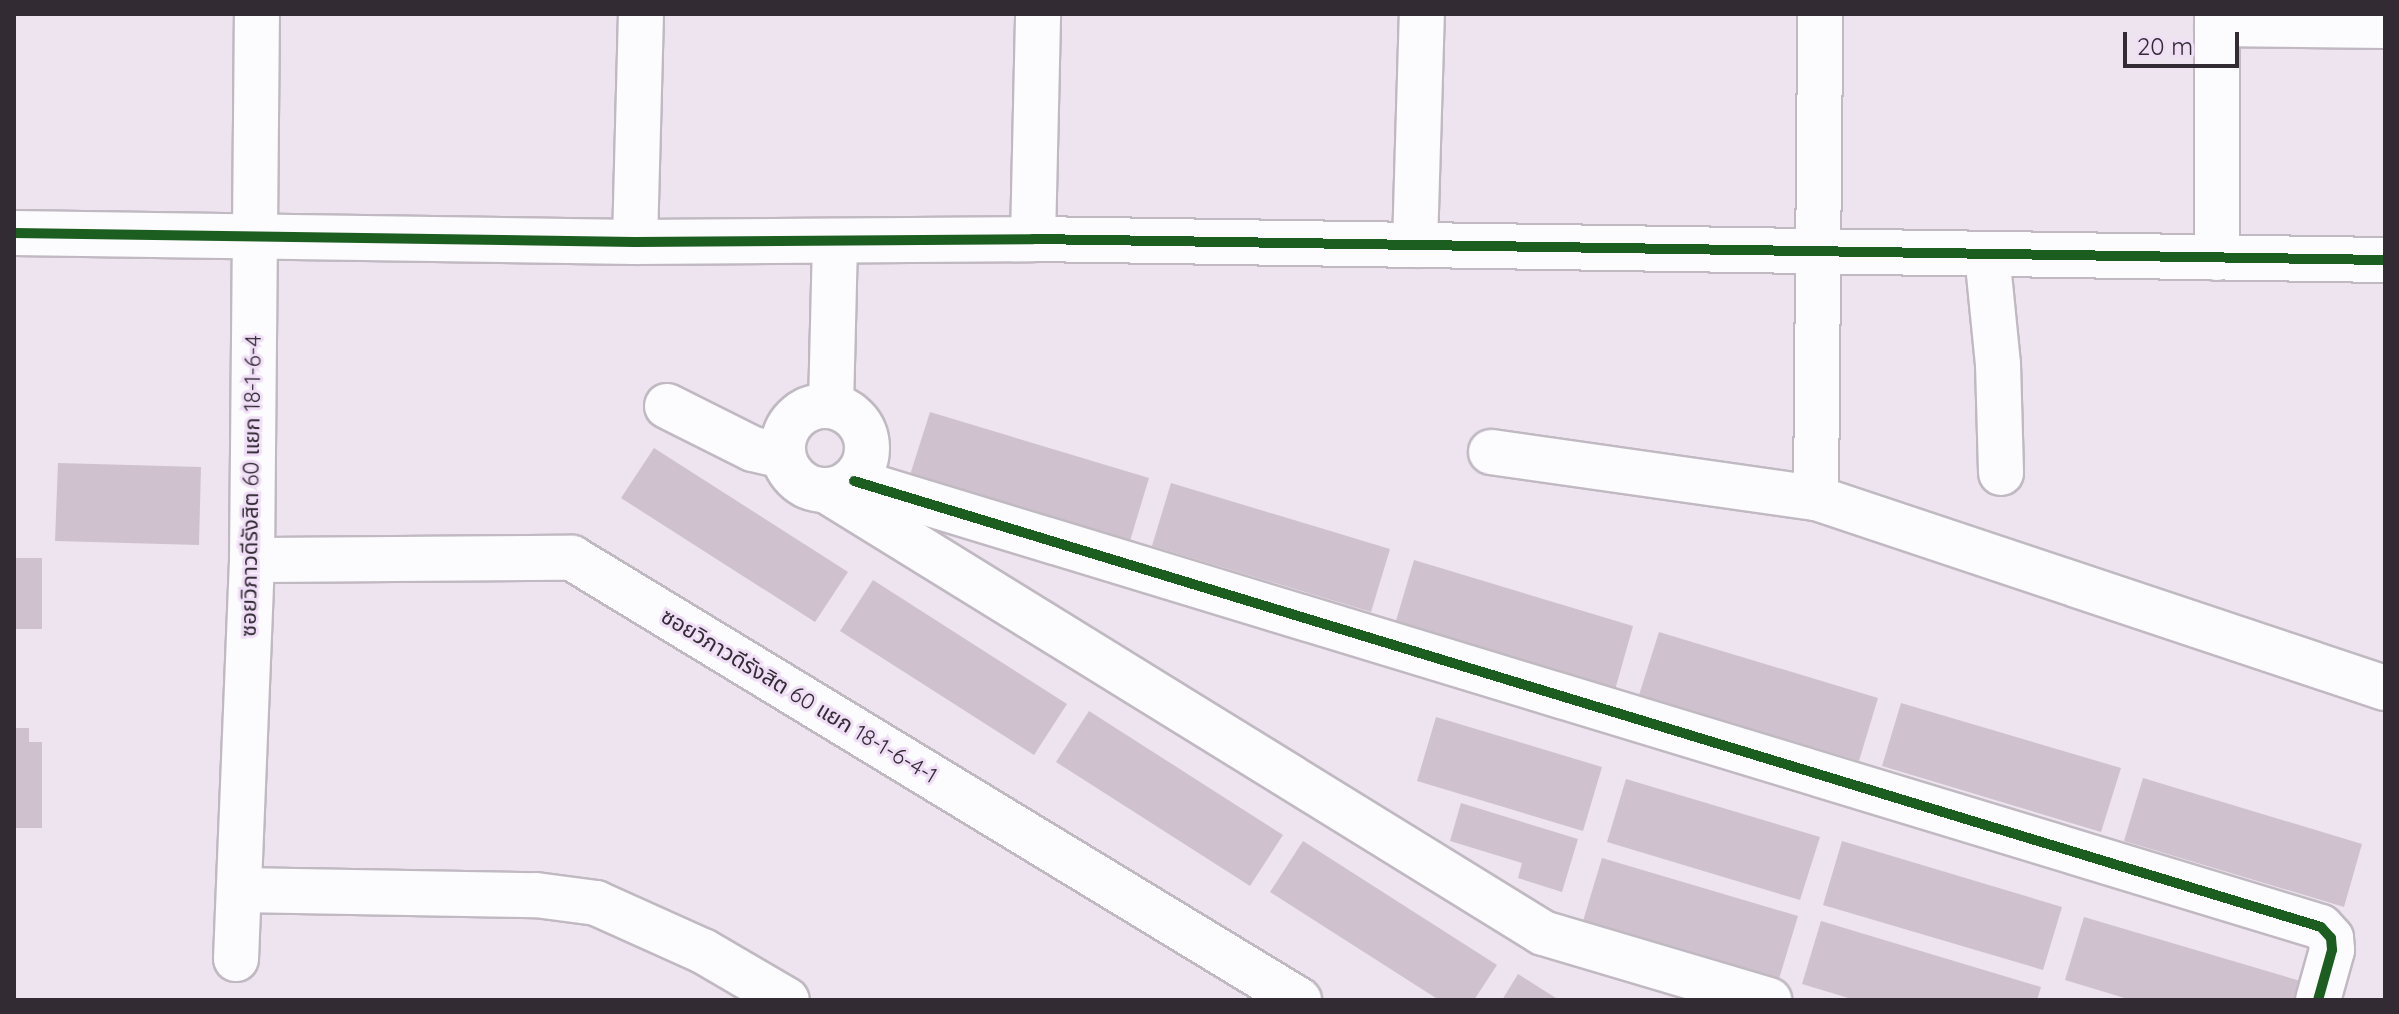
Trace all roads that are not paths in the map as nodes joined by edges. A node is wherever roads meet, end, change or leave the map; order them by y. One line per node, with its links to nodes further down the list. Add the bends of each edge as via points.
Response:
1 (257, 14): 9 (street, ซอยวิภาวดีรังสิต 60 แยก 18-1-6-4)
2 (641, 14): 12 (street)
3 (1038, 14): 10 (street)
4 (1422, 14): 13 (street)
5 (1820, 14): 14 (street)
6 (2217, 19): 7 (street); 16 (street)
7 (2385, 26)
8 (14, 233): 9 (street)
9 (254, 235): 12 (street); 25 (street, ซอยวิภาวดีรังสิต 60 แยก 18-1-6-4)
10 (1033, 239): 11 (street); 13 (street)
11 (835, 241): 12 (street); 19 (street)
12 (635, 242)
13 (1415, 245): 14 (street)
14 (1816, 250): 15 (street); 24 (street)
15 (1987, 254): 16 (street); 22 (street)
16 (2217, 258): 17 (street)
17 (2385, 260)
18 (667, 406): 21 (street, via 753,449)
19 (831, 406): 21 (street, via 816,407 791,422); 23 (street, via 857,420 866,434 866,459)
20 (1491, 452): 24 (street)
21 (783, 456): 23 (street, via 802,485)
22 (2001, 473)
23 (840, 486): 29 (street, via 1543,933); 33 (street, via 2321,927 2331,938 2332,950)
24 (1816, 498): 26 (street)
25 (252, 560): 27 (street, ซอยวิภาวดีรังสิต 60 แยก 18-1-6-4); 31 (street, ซอยวิภาวดีรังสิต 60 แยก 18-1-6-4-1, via 572,558)
26 (2385, 688)
27 (239, 890): 28 (street, ซอยวิภาวดีรังสิต 60 แยก 18-1-6-4); 30 (street, via 536,895 596,903 703,951)
28 (236, 959)
29 (1698, 990): 32 (street)
30 (787, 1000)
31 (1299, 1000)
32 (1769, 1000)
33 (2318, 1000)

